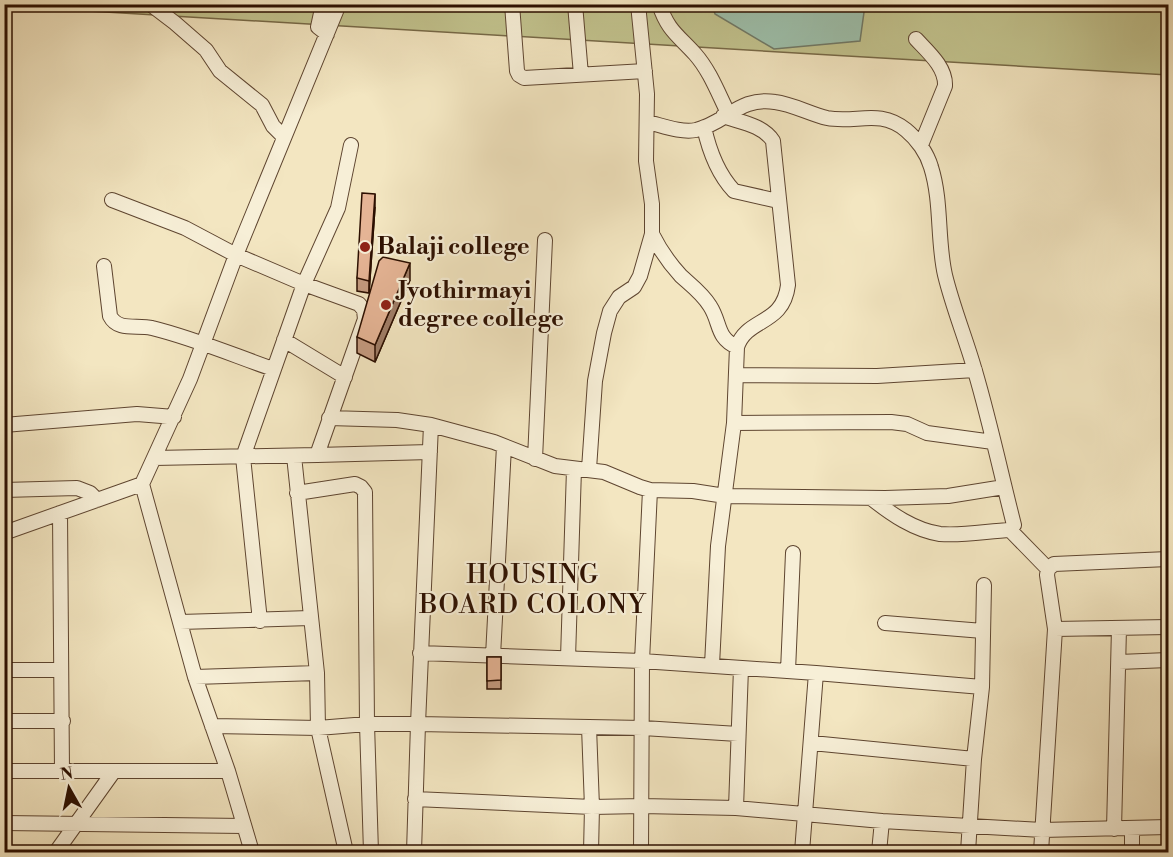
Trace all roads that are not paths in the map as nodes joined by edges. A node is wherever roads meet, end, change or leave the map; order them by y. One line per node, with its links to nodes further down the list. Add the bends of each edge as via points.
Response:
1 (150, 4): 15 (street, via 206,50 220,71 262,105)
2 (323, 4): 8 (street, via 318,27)
3 (339, 4): 8 (street)
4 (512, 4): 11 (street, via 519,75)
5 (575, 4): 11 (street)
6 (638, 4): 10 (street)
7 (659, 4): 12 (street, via 672,33 706,70)
8 (327, 34): 15 (street)
9 (916, 39): 17 (street, via 946,79)
10 (645, 71): 11 (street); 13 (street)
11 (581, 75)
12 (726, 115): 14 (street); 17 (street, via 740,106 766,101 831,118 869,116 887,119); 19 (street, via 759,129 773,141)
13 (647, 122): 14 (street, via 684,130); 20 (street)
14 (704, 127): 19 (street, via 717,168 734,191)
15 (284, 137): 22 (street)
16 (351, 145): 24 (street, via 338,208)
17 (921, 145): 29 (street, via 938,195 952,304)
18 (112, 200): 22 (street, via 185,228)
19 (778, 201): 27 (street, via 788,269 787,298 782,308 745,334)
20 (652, 234): 27 (street, via 663,255 708,301 727,343); 46 (street, via 640,276 610,311 604,333 595,381)
21 (545, 240): 44 (street)
22 (236, 255): 24 (street); 26 (street)
23 (104, 266): 26 (street, via 113,322 151,327)
24 (304, 284): 25 (street); 31 (street, via 359,304 364,310 365,319)
25 (284, 340): 28 (street); 31 (street)
26 (204, 344): 28 (street); 32 (street)
27 (737, 347): 30 (street)
28 (273, 369): 42 (street)
29 (975, 370): 30 (street, via 877,376); 37 (street)
30 (735, 375): 34 (street)
31 (345, 378): 33 (street)
32 (174, 417): 35 (street, via 137,414); 43 (street)
33 (329, 418): 36 (street); 40 (street)
34 (734, 423): 37 (street, via 891,422 927,433); 52 (street)
35 (4, 425)
36 (431, 425): 38 (street); 39 (street)
37 (993, 442): 48 (street)
38 (504, 446): 44 (street); 71 (street)
39 (430, 452): 40 (street); 70 (street)
40 (317, 455): 41 (street)
41 (294, 456): 42 (street); 51 (street)
42 (243, 457): 43 (street); 63 (street)
43 (154, 458): 47 (street)
44 (535, 459): 45 (street)
45 (574, 469): 46 (street); 72 (street)
46 (590, 469): 50 (street)
47 (142, 484): 54 (street); 64 (street)
48 (1004, 488): 53 (street, via 948,496); 56 (street, via 1014,525)
49 (4, 490): 54 (street, via 77,488)
50 (650, 490): 52 (street); 74 (street)
51 (297, 494): 62 (street); 87 (street, via 355,484 365,492)
52 (725, 496): 53 (street); 76 (street, via 718,546)
53 (871, 498): 56 (street, via 892,515 937,533)
54 (97, 500): 55 (street)
55 (60, 513): 57 (street); 79 (street)
56 (1010, 530): 60 (street)
57 (4, 533)
58 (793, 553): 80 (street)
59 (1168, 559): 60 (street, via 1054,564)
60 (1048, 568): 68 (street)
61 (984, 585): 69 (street)
62 (310, 618): 63 (street); 81 (street)
63 (260, 621): 64 (street)
64 (180, 622): 83 (street)
65 (885, 623): 69 (street)
66 (1168, 627): 67 (street)
67 (1119, 628): 68 (street); 75 (street)
68 (1055, 629): 113 (street)
69 (983, 631): 84 (street)
70 (420, 653): 71 (street); 88 (street)
71 (493, 656): 72 (street)
72 (568, 658): 74 (street)
73 (1168, 660): 75 (street)
74 (642, 661): 76 (street); 92 (street)
75 (1119, 662): 112 (street)
76 (712, 665): 77 (street)
77 (741, 668): 80 (street); 93 (street)
78 (4, 670): 79 (street)
79 (61, 670): 86 (street)
80 (788, 671): 82 (street)
81 (317, 673): 83 (street); 91 (street)
82 (816, 673): 84 (street); 94 (street)
83 (195, 677): 89 (street)
84 (982, 687): 95 (street)
85 (4, 721): 86 (street)
86 (63, 721): 97 (street)
87 (367, 724): 88 (street); 91 (street); 117 (street)
88 (418, 724): 90 (street); 100 (street)
89 (212, 726): 91 (street); 99 (street)
90 (589, 727): 92 (street); 102 (street)
91 (318, 728): 116 (street)
92 (643, 728): 93 (street); 101 (street)
93 (738, 734): 103 (street)
94 (812, 742): 95 (street); 104 (street)
95 (974, 759): 109 (street)
96 (4, 771): 97 (street)
97 (62, 771): 98 (street)
98 (114, 771): 99 (street); 107 (street)
99 (228, 771): 108 (street)
100 (415, 799): 102 (street); 118 (street)
101 (642, 806): 102 (street); 103 (street); 120 (street)
102 (592, 807): 119 (street)
103 (736, 808): 104 (street)
104 (806, 813): 105 (street); 121 (street)
105 (882, 821): 109 (street); 122 (street)
106 (4, 823): 107 (street)
107 (76, 823): 108 (street); 114 (street)
108 (244, 826): 115 (street)
109 (969, 827): 113 (street); 123 (street)
110 (1168, 827): 111 (street)
111 (1131, 828): 112 (street); 125 (street)
112 (1114, 829): 113 (street)
113 (1042, 830): 124 (street)
114 (56, 852)
115 (252, 852)
116 (346, 852)
117 (371, 852)
118 (414, 852)
119 (591, 852)
120 (641, 852)
121 (802, 852)
122 (879, 852)
123 (968, 852)
124 (1041, 852)
125 (1132, 852)

